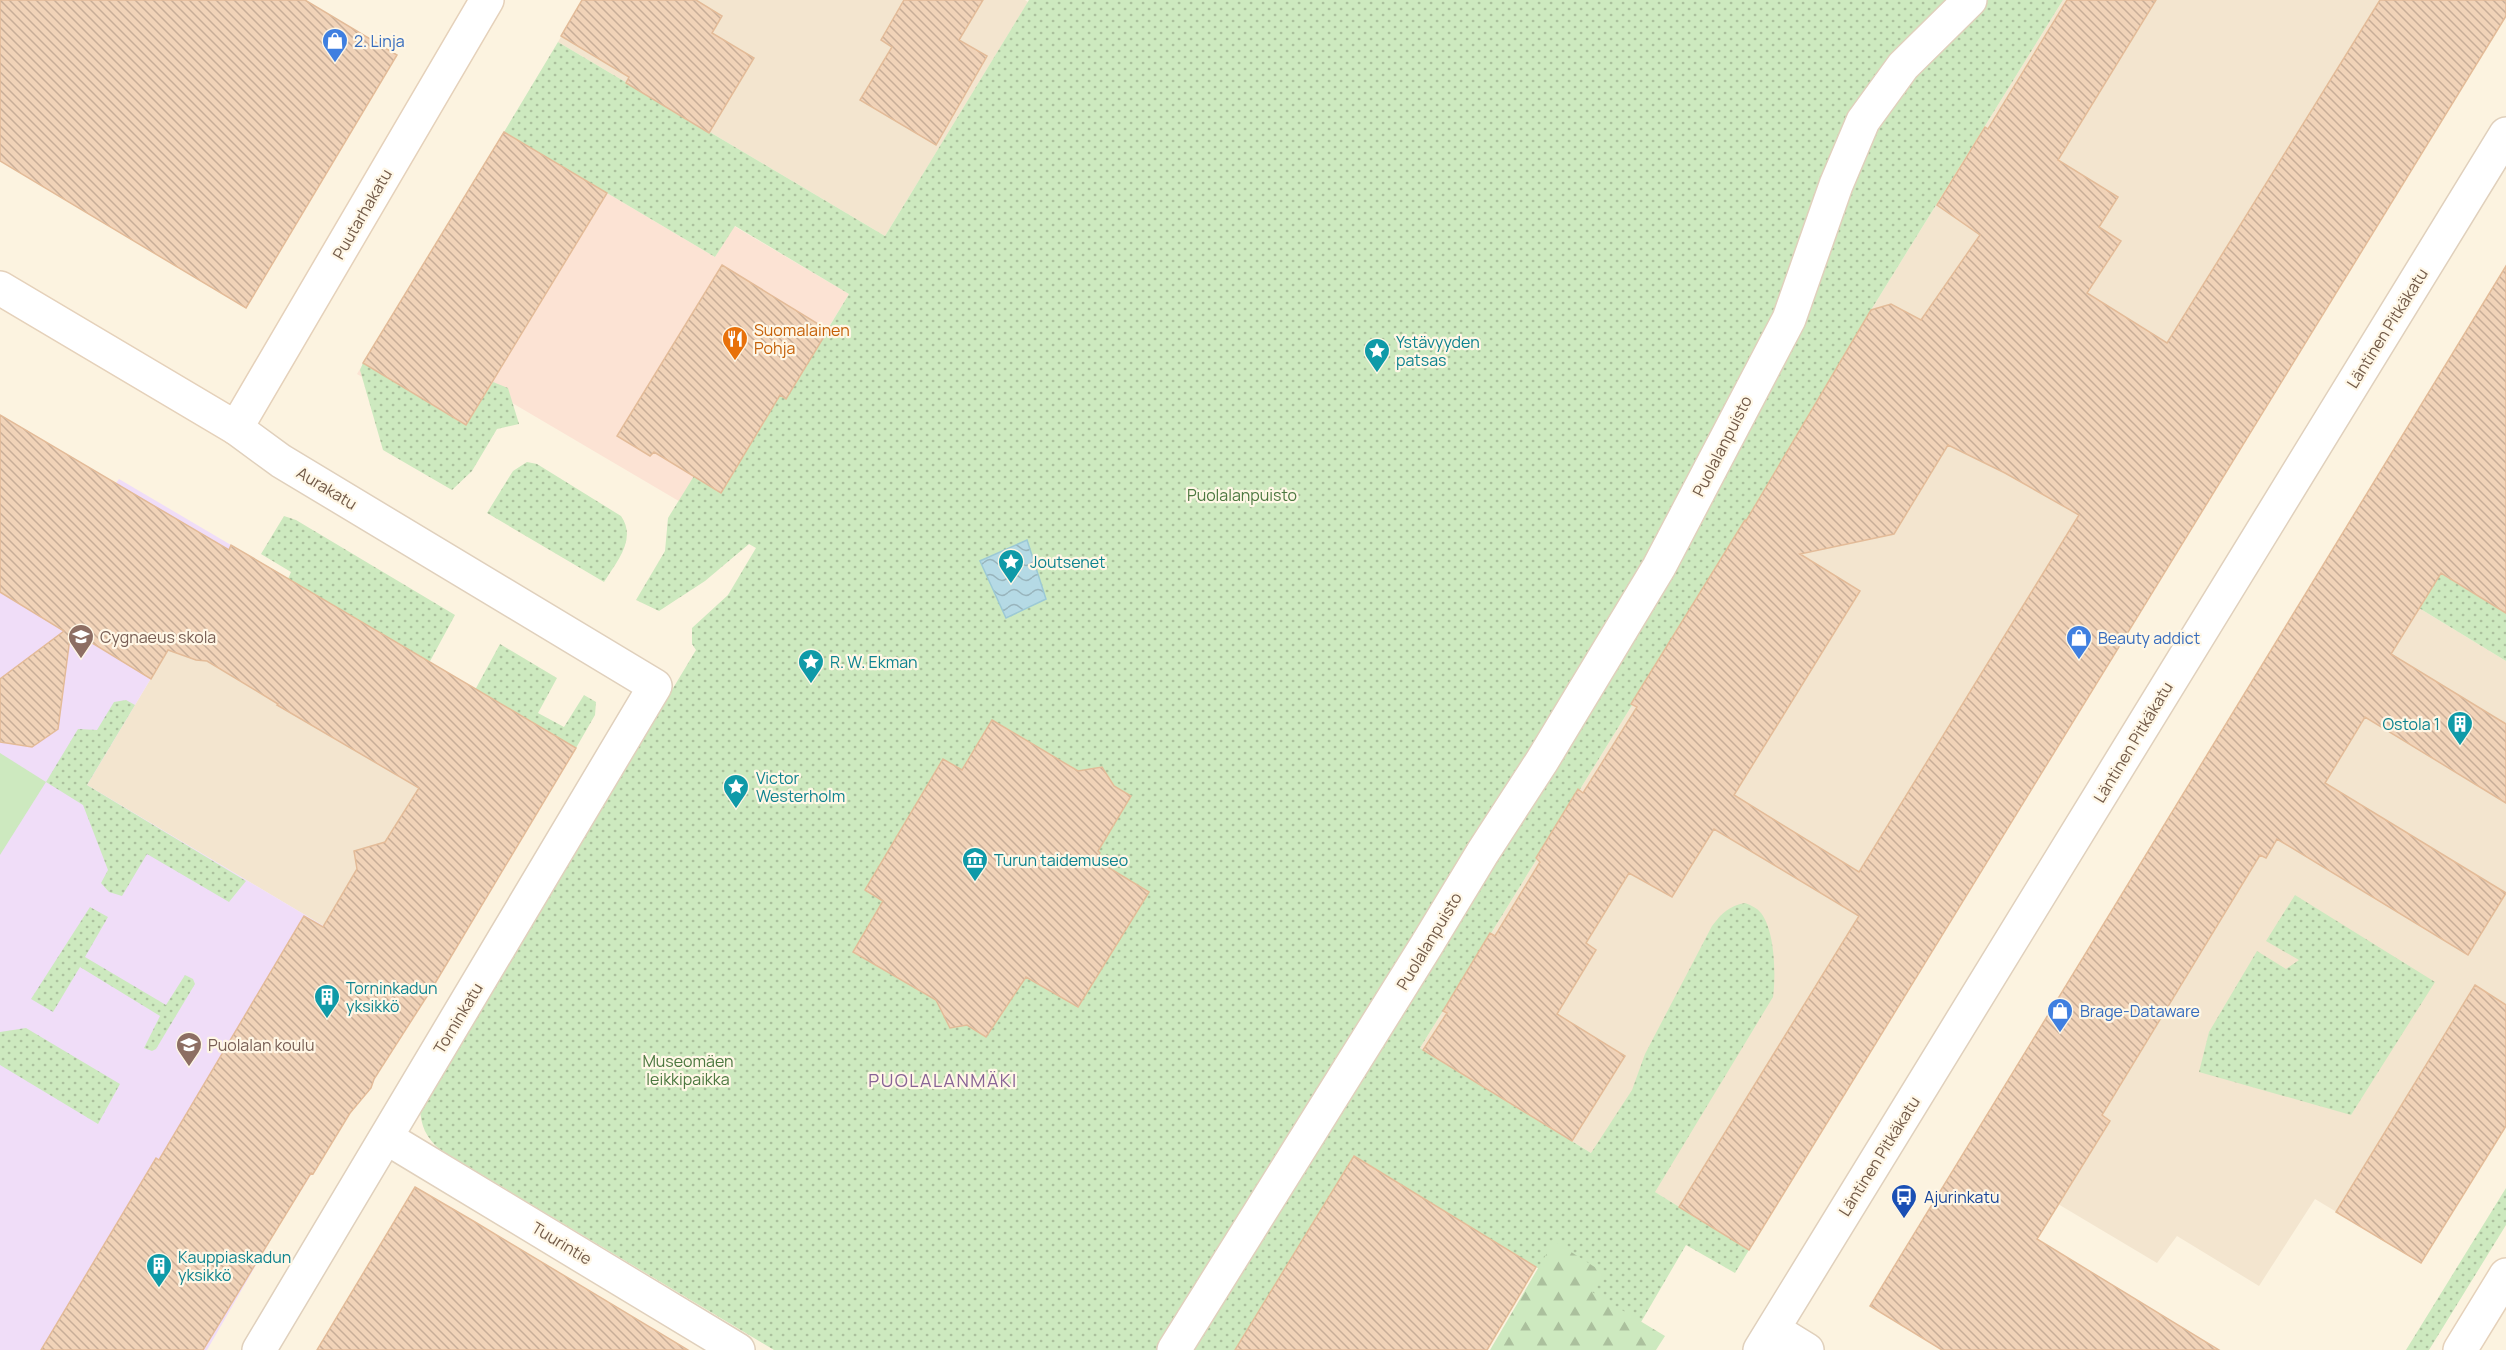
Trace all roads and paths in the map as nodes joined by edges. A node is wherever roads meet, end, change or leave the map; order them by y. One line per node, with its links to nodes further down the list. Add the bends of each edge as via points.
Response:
1 (488, 0): 5 (street, Puutarhakatu)
2 (1970, 0): 12 (street, Puolalanpuisto, via 1903,66 1863,121 1789,319 1659,567)
3 (2506, 134): 9 (street, Läntinen Pitkäkatu)
4 (0, 288): 5 (street, Aurakatu)
5 (236, 428): 6 (street, Aurakatu, via 281,461)
6 (655, 686): 7 (street, Torninkatu)
7 (387, 1137): 10 (street, Torninkatu); 11 (street, Tuurintie)
8 (2506, 1275): 14 (street)
9 (1766, 1340): 13 (street)
10 (259, 1350)
11 (738, 1350)
12 (1174, 1350)
13 (1807, 1350)
14 (2460, 1350)

